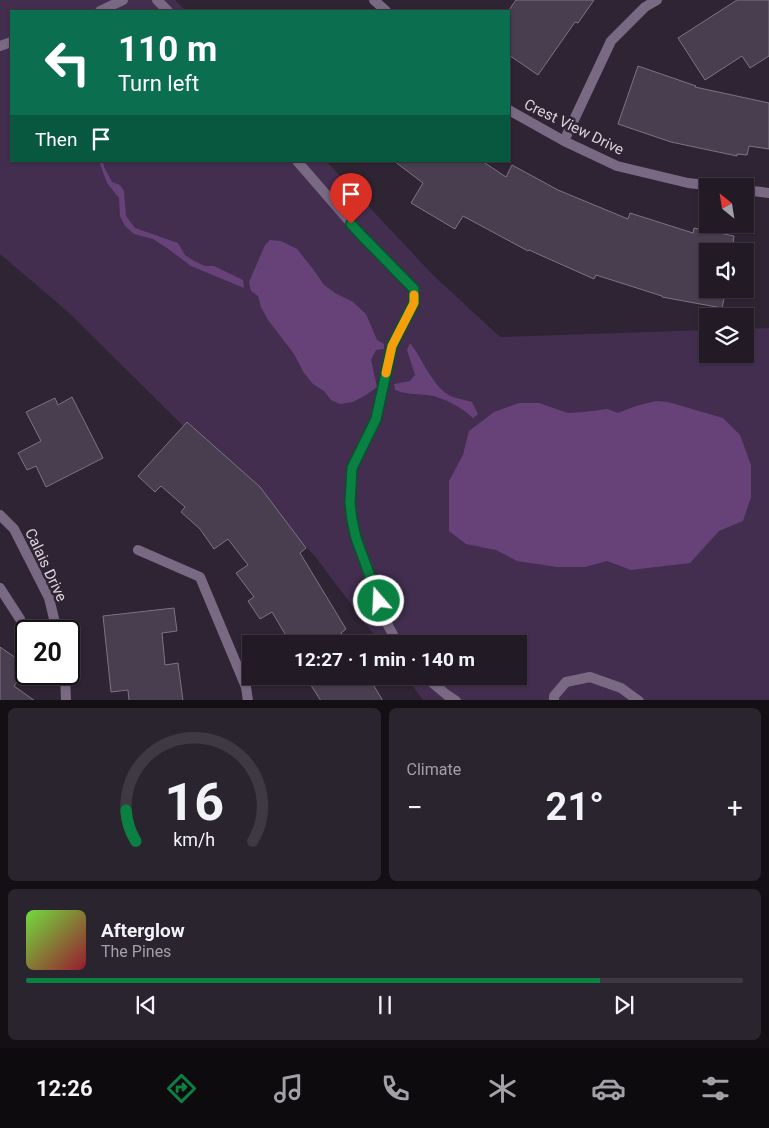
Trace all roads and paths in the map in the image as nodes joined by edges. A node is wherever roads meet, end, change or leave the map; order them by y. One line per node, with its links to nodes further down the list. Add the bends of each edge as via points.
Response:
1 (123, 0): 5 (street)
2 (157, 0): 6 (street)
3 (374, 0): 7 (street)
4 (658, 0): 9 (street, via 645,7 611,41)
5 (102, 10)
6 (167, 10)
7 (385, 10)
8 (510, 111): 9 (street, Crest View Drive)
9 (564, 141): 11 (street, Crest View Drive, via 617,166)
10 (299, 162): 19 (street, via 363,237 414,289 414,303 392,346 376,419 352,468 350,503 356,538 383,616)
11 (699, 184)
12 (754, 191): 13 (street)
13 (769, 193)
14 (0, 515): 18 (street, Calais Drive, via 14,529 49,598)
15 (138, 550): 23 (street, via 200,577 246,687)
16 (0, 588): 17 (street)
17 (20, 619)
18 (54, 620)
19 (393, 635)
20 (65, 685): 22 (street)
21 (435, 685): 24 (street)
22 (66, 700)
23 (248, 700)
24 (456, 700)
25 (554, 700): 26 (street, via 566,682 590,677 621,688)
26 (639, 700)

